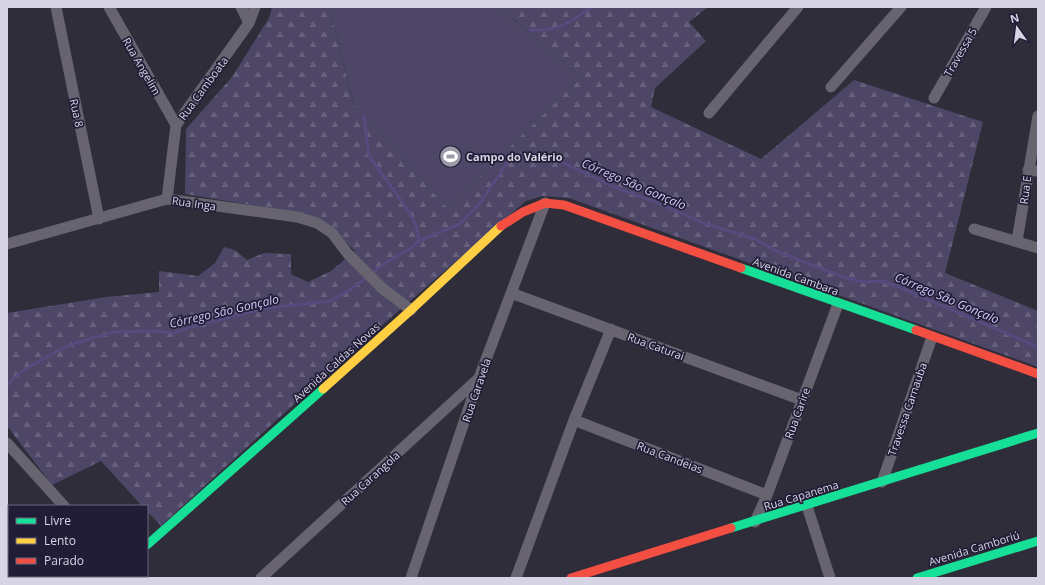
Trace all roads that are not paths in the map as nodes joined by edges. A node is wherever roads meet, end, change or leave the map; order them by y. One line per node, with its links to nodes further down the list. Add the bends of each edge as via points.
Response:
1 (56, 7): 17 (street, Rua 8)
2 (109, 7): 13 (street, Rua Angelim)
3 (241, 7): 8 (street)
4 (255, 7): 8 (street, Rua Camboata)
5 (798, 7): 11 (street)
6 (901, 7): 9 (street)
7 (986, 7): 10 (street, Travessa 5)
8 (249, 23): 13 (street, Rua Camboata)
9 (832, 87)
10 (934, 98)
11 (709, 113)
12 (1038, 116): 14 (street, Rua E)
13 (176, 125): 15 (street, Rua Camboata)
14 (1033, 171): 19 (street, Rua E)
15 (167, 199): 17 (street, Rua Inga); 24 (street, Rua Inga, via 297,217 317,224 332,234 382,288)
16 (544, 203): 22 (street, Rua Caravela); 23 (street, Avenida Cambara, via 564,205); 24 (street, Avenida Caldas Novas, via 504,223)
17 (99, 219): 20 (street, Rua Inga)
18 (974, 229): 19 (street)
19 (1017, 241): 21 (street)
20 (7, 244)
21 (1038, 248)
22 (511, 292): 25 (street, Rua Caturai); 28 (street, Rua Caravela)
23 (838, 304): 26 (street, Avenida Cambara); 29 (street, Rua Carire)
24 (411, 310): 40 (street, Avenida Caldas Novas)
25 (612, 329): 29 (street, Rua Caturai); 30 (street)
26 (932, 337): 27 (street, Avenida Cambara); 34 (street, Travessa Carnauba)
27 (1038, 374)
28 (479, 378): 41 (street, Rua Carangola); 42 (street, Rua Caravela)
29 (802, 400): 35 (street, Rua Carire)
30 (574, 420): 35 (street, Rua Candeias); 43 (street)
31 (1038, 433): 34 (street, Rua Capanema)
32 (7, 443): 33 (street)
33 (11, 455): 36 (street)
34 (882, 482): 37 (street, Rua Capanema)
35 (767, 495): 38 (street, Rua Carire)
36 (63, 505)
37 (807, 506): 38 (street, Rua Capanema); 45 (street)
38 (755, 522): 44 (street, Rua Capanema)
39 (1038, 541): 46 (street, Avenida Camboriú)
40 (148, 544)
41 (261, 578)
42 (411, 578)
43 (516, 578)
44 (571, 578)
45 (830, 578)
46 (918, 578)

